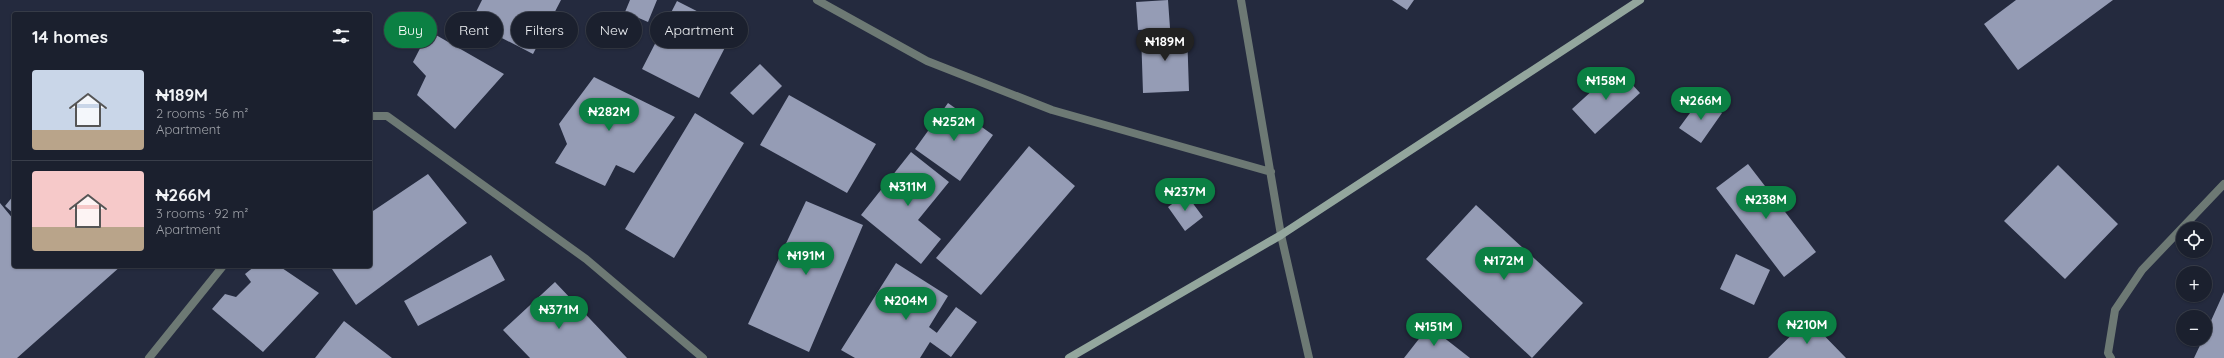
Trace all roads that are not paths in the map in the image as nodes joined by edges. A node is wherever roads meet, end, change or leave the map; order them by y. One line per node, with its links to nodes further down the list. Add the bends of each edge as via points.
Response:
1 (817, 0): 5 (street, via 927,61 1052,110)
2 (1241, 0): 5 (street)
3 (1640, 0): 7 (street)
4 (372, 116): 10 (street, via 387,116 586,259)
5 (1271, 172): 7 (street)
6 (2224, 184): 13 (street, via 2142,270 2115,310 2108,353)
7 (1282, 235): 11 (street); 12 (street)
8 (221, 268): 9 (street)
9 (149, 358)
10 (703, 358)
11 (1069, 358)
12 (1309, 358)
13 (2111, 358)

